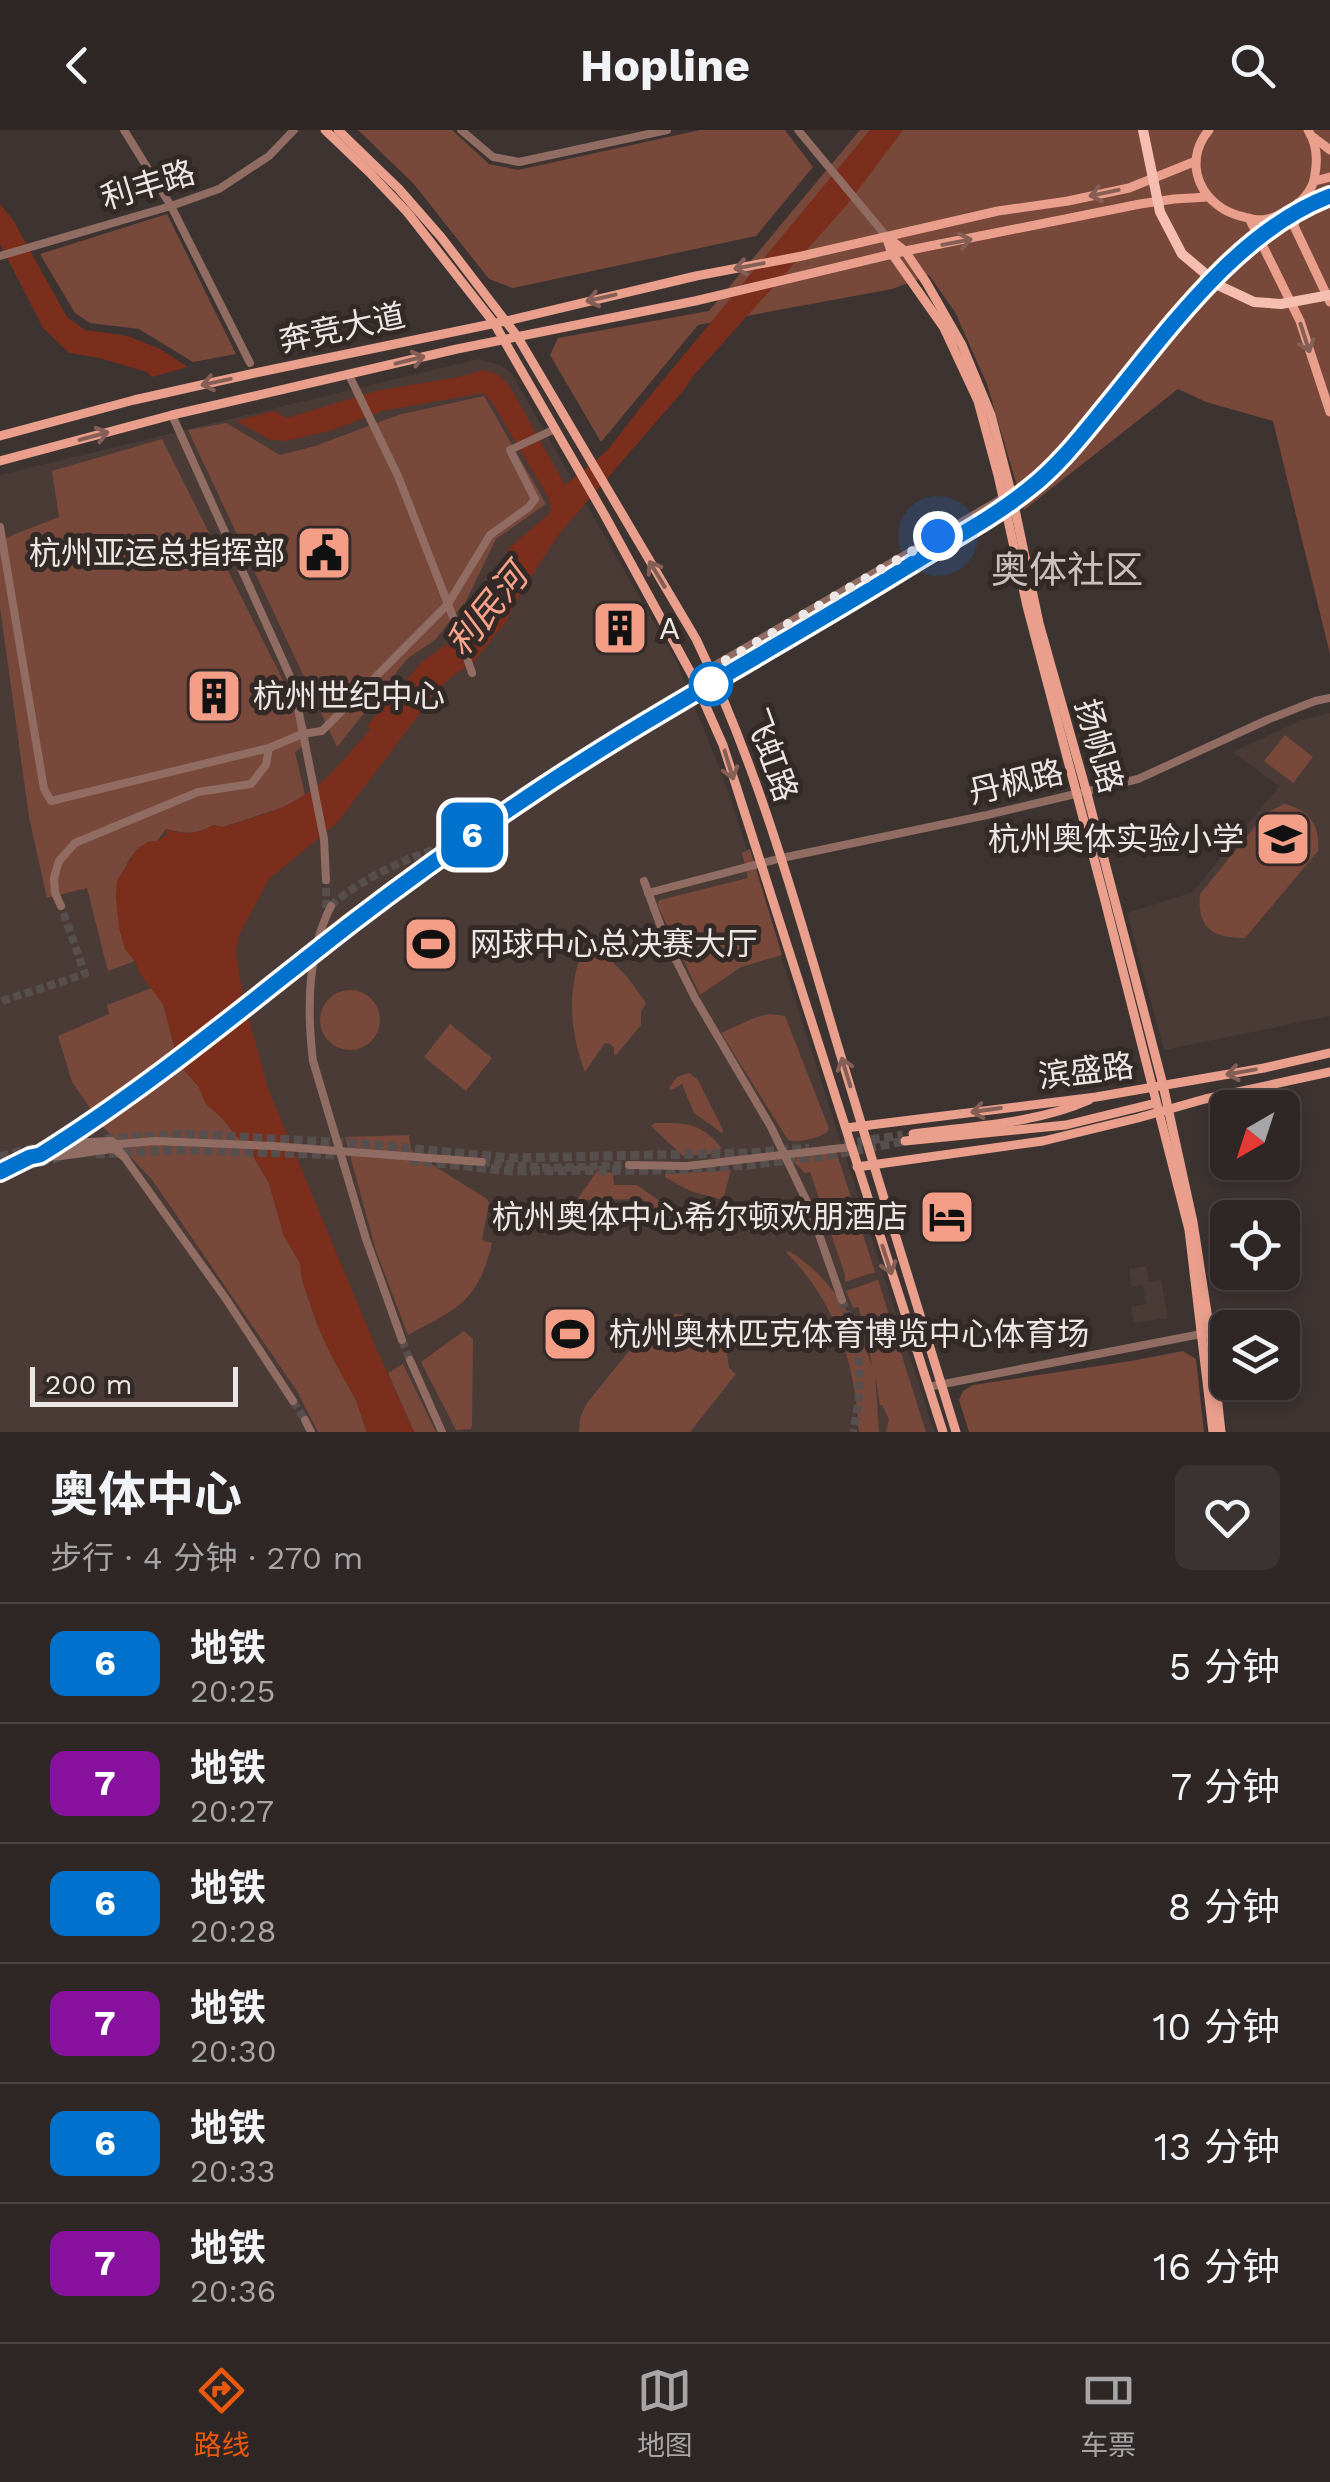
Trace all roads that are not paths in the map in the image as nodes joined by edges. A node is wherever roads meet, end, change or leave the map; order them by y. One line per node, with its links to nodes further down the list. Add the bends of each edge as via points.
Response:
1 (124, 130): 19 (street)
2 (294, 130): 19 (street, 利丰路, via 219,189)
3 (324, 130): 28 (main road, 飞虹路, via 407,212)
4 (338, 130): 27 (main road, 飞虹路, via 430,225)
5 (461, 130): 6 (street, via 493,157 518,162)
6 (667, 130)
7 (798, 130): 21 (street, 扬帆路)
8 (1143, 130): 25 (highway, bridge, via 1160,212 1194,265 1254,302)
9 (1195, 130): 12 (main road)
10 (1209, 130): 12 (main road)
11 (1310, 134): 13 (main road); 16 (main road, via 1318,156)
12 (1200, 141): 14 (main road)
13 (1330, 150)
14 (1196, 161): 17 (main road); 21 (main road, one-way to 21, via 1129,188)
15 (1330, 177): 16 (main road)
16 (1315, 182): 18 (main road)
17 (1208, 197): 20 (main road, via 1225,213); 22 (main road, one-way to 17, via 1140,204)
18 (1298, 203): 20 (main road, via 1266,220); 26 (main road, via 1294,226)
19 (171, 206): 24 (street, 利丰路); 31 (street)
20 (1248, 218): 33 (main road, one-way to 33, via 1300,321)
21 (886, 236): 22 (main road, 扬帆路); 23 (main road); 27 (main road, 奔竞大道, one-way to 27)
22 (905, 251): 23 (main road); 47 (main road, 扬帆路, via 962,345 990,415)
23 (892, 254): 29 (main road, 奔竞大道); 38 (main road, via 944,328 978,402)
24 (0, 256)
25 (1330, 294)
26 (1330, 302)
27 (506, 321): 28 (main road, 奔竞大道); 29 (main road, 飞虹路)
28 (494, 323): 30 (main road, 飞虹路); 36 (main road, 奔竞大道, one-way to 36, via 134,400)
29 (517, 336): 30 (main road, 奔竞大道); 41 (main road, 飞虹路, one-way to 29)
30 (504, 339): 32 (main road, 奔竞大道, one-way to 30); 35 (main road, 飞虹路)
31 (250, 363)
32 (349, 375): 34 (main road, 奔竞大道); 40 (street)
33 (1330, 412)
34 (172, 415): 37 (main road, 奔竞大道, one-way to 34); 45 (street, via 293,683)
35 (555, 429): 40 (street, via 510,450 535,499 490,534); 43 (main road, 飞虹路)
36 (0, 436)
37 (0, 461)
38 (1004, 498): 41 (street); 47 (main road)
39 (0, 527): 46 (street, via 51,801)
40 (448, 604): 42 (street); 45 (street, via 322,730)
41 (711, 669): 43 (street); 50 (main road, 飞虹路)
42 (472, 673)
43 (694, 678): 51 (main road, 飞虹路, one-way to 51)
44 (1330, 698): 47 (street, 丹枫路, via 1138,779)
45 (302, 734): 46 (street); 52 (street)
46 (269, 748): 55 (street, via 251,784 198,792 76,843 58,861)
47 (1081, 792): 50 (street, 丹枫路); 59 (main road, 扬帆路); 60 (main road)
48 (460, 844): 49 (street)
49 (500, 844)
50 (782, 858): 51 (street, 丹枫路); 63 (main road, 飞虹路, one-way to 50)
51 (761, 864): 54 (street, 丹枫路); 64 (main road, 飞虹路)
52 (326, 880)
53 (644, 881): 54 (street)
54 (648, 893): 67 (street, via 680,968)
55 (60, 906)
56 (327, 910): 75 (street, via 312,965 312,1062)
57 (1330, 1052): 59 (main road, 滨盛路, one-way to 59)
58 (1330, 1072): 62 (main road, 滨盛路)
59 (1164, 1085): 60 (main road, 滨盛路); 62 (main road, 扬帆路)
60 (1152, 1088): 61 (main road, 滨盛路); 62 (main road)
61 (1096, 1097): 62 (main road, via 1068,1110 905,1138); 63 (main road, 滨盛路, one-way to 63)
62 (1160, 1108): 71 (main road, 滨盛路, via 1043,1141); 74 (main road)
63 (862, 1124): 64 (main road, 滨盛路); 71 (main road, 飞虹路)
64 (846, 1128): 65 (main road, 飞虹路)
65 (851, 1147): 67 (street); 72 (main road, 飞虹路)
66 (68, 1148): 68 (street, bridge, via 156,1141)
67 (784, 1155): 70 (street); 73 (street)
68 (482, 1162)
69 (0, 1165): 79 (street, via 115,1149)
70 (629, 1165)
71 (874, 1166): 72 (main road, 滨盛路); 77 (main road, 飞虹路)
72 (857, 1167): 78 (main road, 飞虹路, one-way to 78)
73 (842, 1300)
74 (1206, 1333): 77 (street); 85 (main road); 86 (main road)
75 (402, 1340)
76 (410, 1360): 82 (street)
77 (942, 1384): 78 (street); 84 (main road, 飞虹路)
78 (928, 1387): 83 (main road, 飞虹路)
79 (293, 1401)
80 (305, 1420): 81 (street)
81 (311, 1432)
82 (442, 1432)
83 (943, 1432)
84 (956, 1432)
85 (1213, 1432)
86 (1221, 1432)

